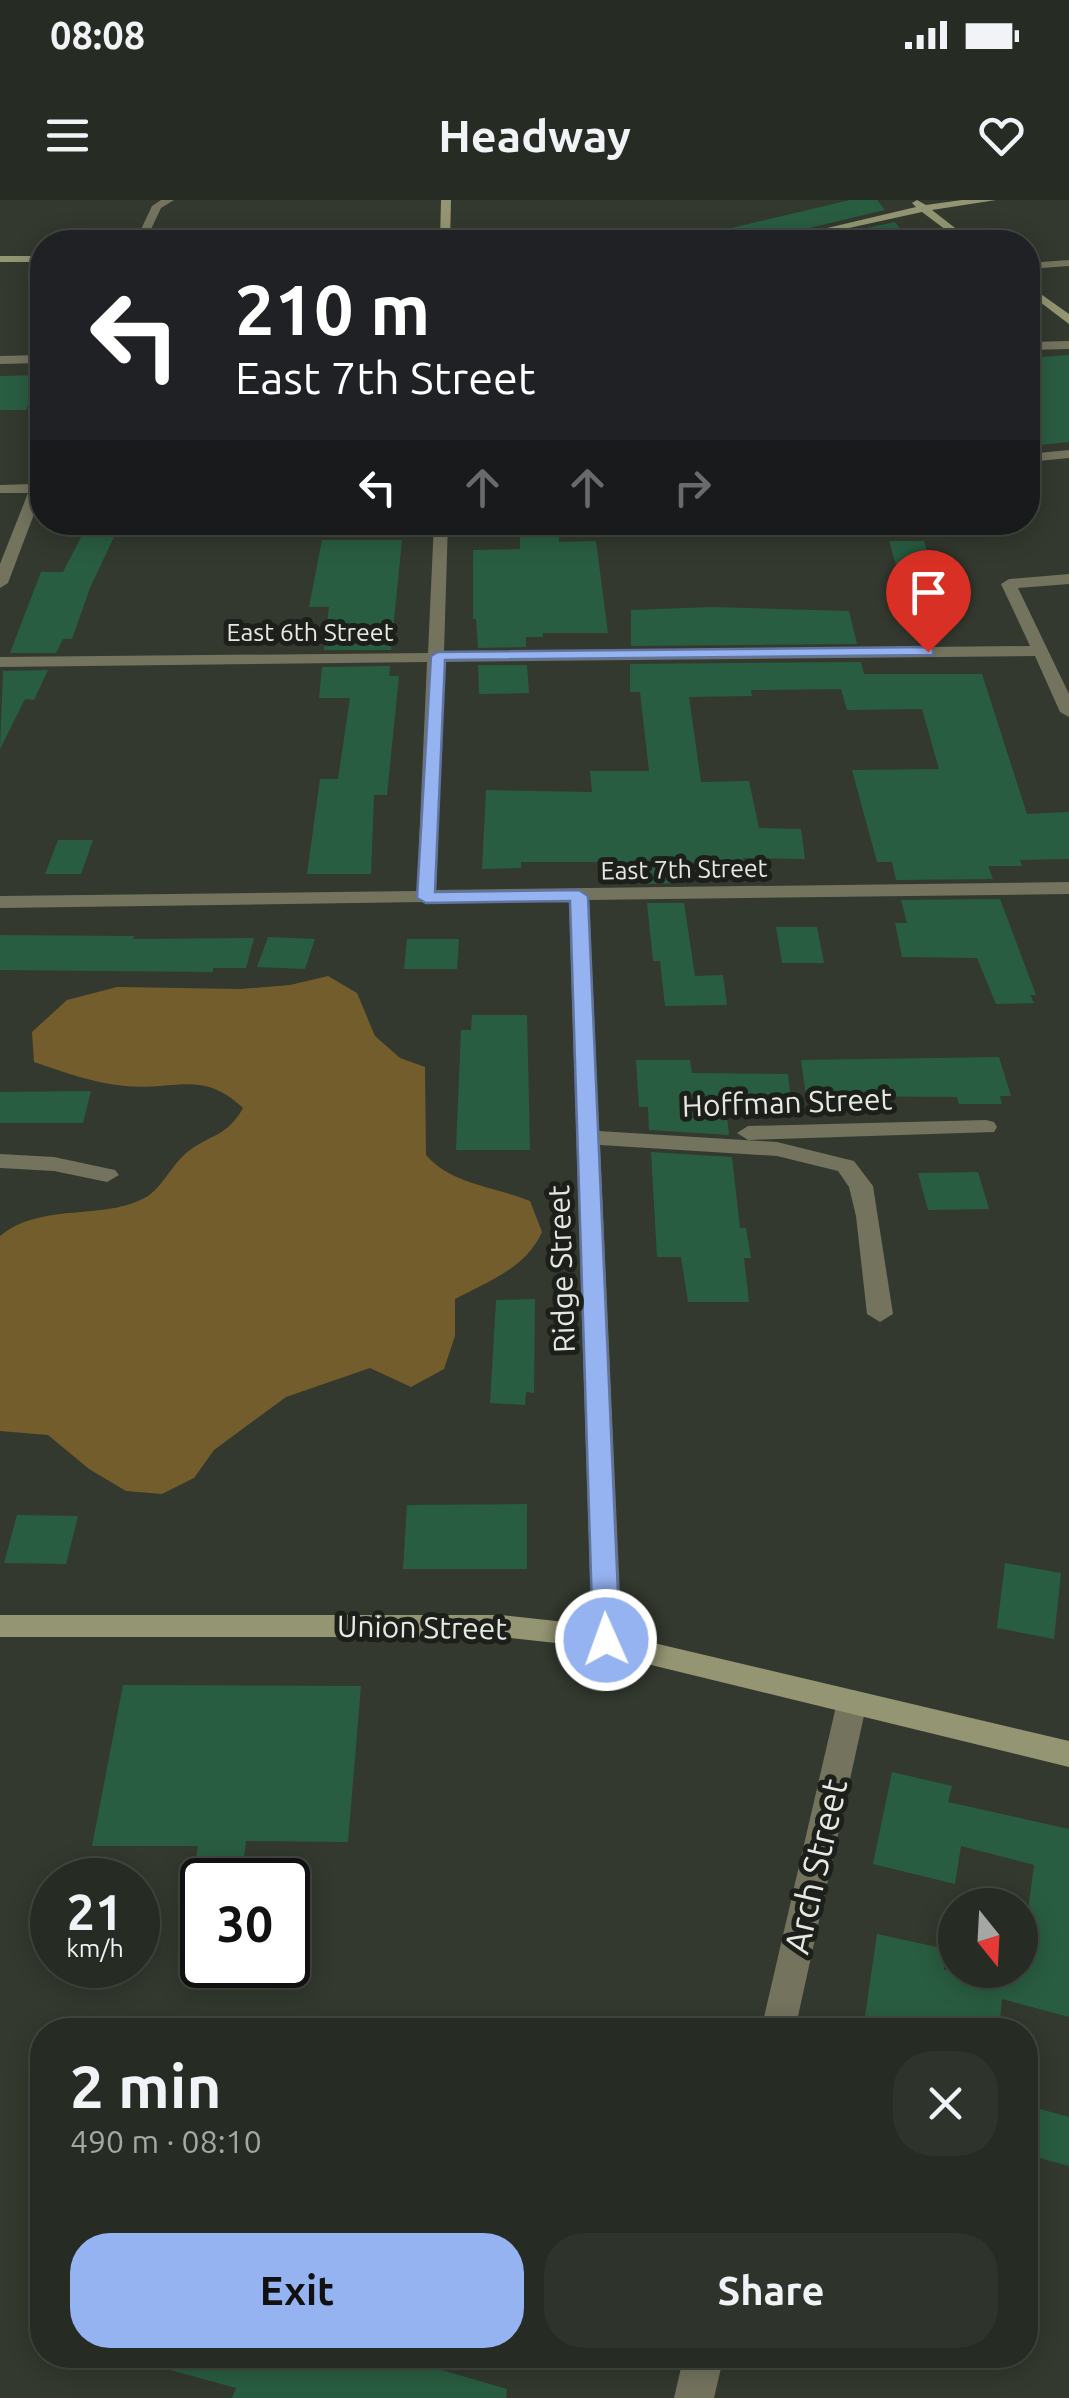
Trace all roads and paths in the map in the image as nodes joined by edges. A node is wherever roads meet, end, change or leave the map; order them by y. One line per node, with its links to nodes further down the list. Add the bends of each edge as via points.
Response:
1 (169, 200): 6 (street, via 157,206)
2 (446, 200): 7 (street)
3 (913, 200): 5 (street)
4 (991, 200): 5 (street)
5 (924, 208): 8 (street); 9 (street)
6 (146, 230)
7 (446, 230)
8 (826, 230)
9 (952, 230)
10 (0, 259): 11 (street)
11 (30, 259)
12 (1069, 263): 13 (street)
13 (1040, 265)
14 (1040, 297): 15 (street)
15 (1069, 320)
16 (1069, 345): 17 (street)
17 (1040, 346)
18 (30, 359): 19 (street)
19 (0, 360)
20 (1069, 454): 21 (street)
21 (1040, 457)
22 (30, 485): 23 (street)
23 (0, 489)
24 (30, 511): 27 (street)
25 (442, 535): 29 (street)
26 (1069, 579): 28 (street, via 1009,584)
27 (0, 583)
28 (1040, 651): 29 (street, East 6th Street); 31 (street)
29 (438, 656): 30 (street, East 6th Street); 34 (street)
30 (0, 662)
31 (1069, 712)
32 (1069, 888): 33 (street, East 7th Street)
33 (579, 896): 34 (street, East 7th Street); 37 (street, Ridge Street)
34 (426, 898): 35 (street, East 7th Street)
35 (0, 902)
36 (986, 1127): 37 (street, Hoffman Street)
37 (588, 1137): 40 (street, via 777,1149 846,1166 862,1186); 42 (street, Ridge Street)
38 (0, 1162): 39 (street)
39 (108, 1175)
40 (880, 1314)
41 (0, 1626): 42 (street, Union Street, via 501,1626)
42 (606, 1640): 43 (street, Union Street)
43 (852, 1702): 44 (street, Union Street); 45 (street, Arch Street)
44 (1069, 1754)
45 (781, 2018)
46 (701, 2368): 47 (street)
47 (694, 2398)

